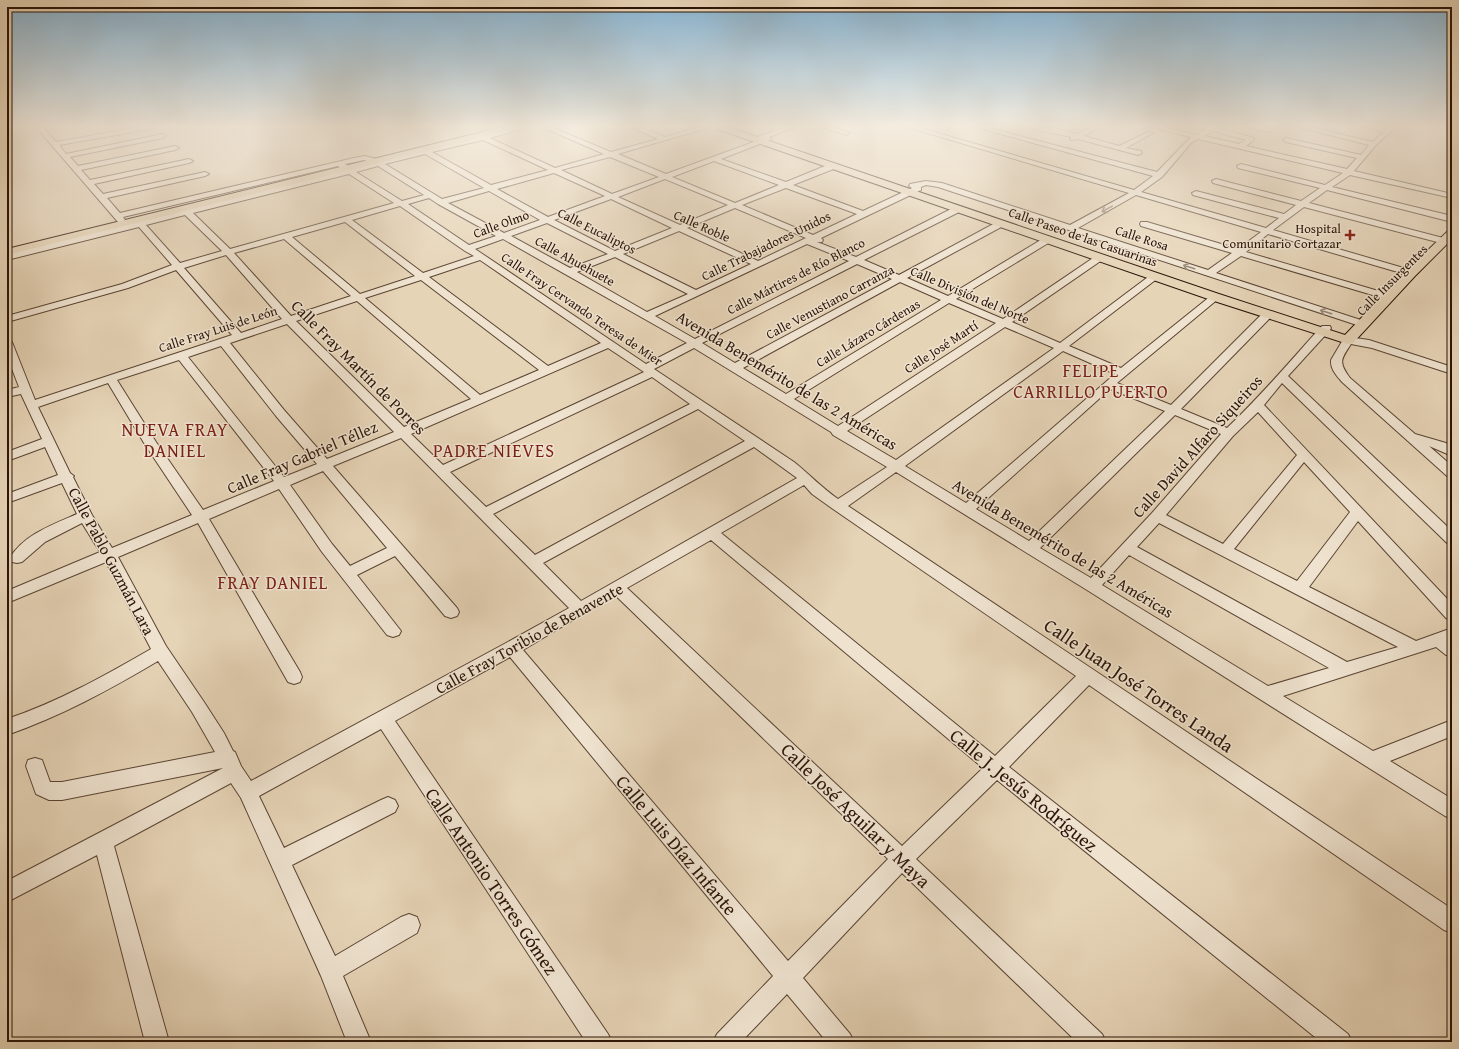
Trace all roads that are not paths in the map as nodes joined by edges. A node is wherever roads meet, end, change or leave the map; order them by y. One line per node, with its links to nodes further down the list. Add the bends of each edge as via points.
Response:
1 (82, 176): 25 (street)
2 (161, 176): 25 (street)
3 (186, 176): 37 (street)
4 (207, 176): 31 (street)
5 (292, 176): 30 (street)
6 (307, 176): 30 (main road)
7 (315, 176): 64 (main road)
8 (318, 176): 43 (street)
9 (359, 176): 40 (street, Calle Fray Cervando Teresa de Mier)
10 (394, 176): 34 (street, Calle Ahuehuete)
11 (469, 176): 27 (street, Calle Eucaliptos)
12 (532, 176): 27 (street)
13 (566, 176): 35 (street, Calle Roble)
14 (763, 176): 26 (street)
15 (809, 176): 26 (street)
16 (869, 176): 29 (main road, Calle Paseo de las Casuarinas)
17 (877, 176): 29 (main road, Calle Paseo de las Casuarinas)
18 (1077, 176): 32 (street)
19 (1158, 176): 32 (street)
20 (1280, 176): 28 (street)
21 (1344, 176): 28 (street)
22 (1366, 176): 36 (street)
23 (664, 177): 35 (street, Calle Olmo); 41 (street, Calle División del Norte)
24 (1216, 181): 39 (street)
25 (88, 183): 37 (street)
26 (787, 185): 41 (street); 44 (street)
27 (490, 188): 38 (street); 49 (street, Calle Eucaliptos)
28 (1328, 188): 39 (street); 48 (street)
29 (917, 189): 42 (main road, Calle Paseo de las Casuarinas); 44 (street, Calle Trabajadores Unidos); 54 (street, Calle Rosa, via 939,184); 61 (street, Calle Trabajadores Unidos); 91 (main road, Calle Paseo de las Casuarinas)
30 (237, 190): 31 (street); 46 (main road)
31 (225, 191): 46 (street)
32 (1135, 193): 54 (street, one-way to 54); 56 (street)
33 (1196, 193): 45 (street)
34 (431, 195): 38 (street, Calle Ahuehuete); 40 (street)
35 (610, 196): 49 (street, Calle Olmo); 55 (street, Calle Roble)
36 (1452, 196)
37 (101, 197): 46 (street)
38 (441, 202): 58 (street, Calle Ahuehuete)
39 (1303, 203): 45 (street); 59 (street)
40 (402, 204): 47 (street); 63 (street, Calle Fray Cervando Teresa de Mier)
41 (735, 206): 55 (street); 61 (street, Calle División del Norte)
42 (958, 208): 52 (main road, Calle Paseo de las Casuarinas); 71 (street, Calle Mártires de Río Blanco)
43 (187, 212): 50 (street); 65 (street, Calle Fray Martín de Porres)
44 (864, 214): 61 (street, Calle Trabajadores Unidos)
45 (1285, 217): 56 (street)
46 (119, 218): 62 (main road)
47 (346, 219): 57 (street); 78 (street)
48 (1452, 219)
49 (547, 220): 58 (street, Calle Olmo); 67 (street, Calle Eucaliptos)
50 (140, 223): 68 (street); 73 (street)
51 (1452, 223): 59 (main road, Calle Insurgentes)
52 (1000, 224): 60 (main road, Calle Paseo de las Casuarinas); 79 (street, Calle Venustiano Carranza)
53 (1144, 224): 66 (street)
54 (1071, 228): 76 (street, Calle Rosa, one-way to 54)
55 (678, 229): 67 (street); 72 (street, Calle Roble)
56 (1265, 231): 66 (street); 75 (street)
57 (286, 236): 65 (street); 83 (street)
58 (504, 236): 63 (street, Calle Olmo); 74 (street, Calle Ahuehuete)
59 (1444, 237): 75 (main road, Calle Insurgentes)
60 (1047, 240): 70 (main road, Calle Paseo de las Casuarinas); 84 (street, Calle Lázaro Cárdenas)
61 (814, 241): 71 (street, Calle División del Norte); 72 (street, Calle Trabajadores Unidos); 86 (street, Calle Trabajadores Unidos)
62 (7, 247)
63 (468, 249): 69 (street, Calle Fray Cervando Teresa de Mier)
64 (7, 252)
65 (228, 252): 73 (street); 88 (street, Calle Fray Martín de Porres)
66 (1240, 252): 76 (street); 81 (street)
67 (615, 254): 74 (street); 80 (street, Calle Eucaliptos)
68 (7, 257)
69 (481, 258): 78 (street, Calle Fray Luis de León); 97 (street, Calle Fray Cervando Teresa de Mier)
70 (1099, 258): 77 (main road, Calle Paseo de las Casuarinas); 89 (street, Calle José Martí)
71 (855, 260): 79 (street, Calle División del Norte); 96 (street, Calle Mártires de Río Blanco)
72 (758, 264): 80 (street, Calle Trabajadores Unidos)
73 (176, 267): 87 (street, via 125,286); 92 (street)
74 (570, 272): 86 (street, Calle Ahuehuete)
75 (1406, 272): 81 (main road, Calle Insurgentes)
76 (1208, 274): 90 (street, Calle Rosa, one-way to 76)
77 (1155, 276): 82 (main road, Calle Paseo de las Casuarinas); 98 (street)
78 (423, 277): 83 (street, Calle Fray Luis de León); 103 (street)
79 (900, 279): 84 (street, Calle División del Norte); 101 (street, Calle Venustiano Carranza)
80 (696, 294): 86 (street, Calle Trabajadores Unidos)
81 (1383, 295): 90 (main road, Calle Insurgentes)
82 (1215, 297): 85 (main road, Calle Paseo de las Casuarinas); 105 (street)
83 (359, 298): 88 (street, Calle Fray Luis de León); 112 (street)
84 (950, 300): 89 (street, Calle División del Norte); 111 (street, Calle Lázaro Cárdenas)
85 (1267, 315): 91 (main road, Calle Paseo de las Casuarinas); 116 (street)
86 (651, 318): 96 (street, Avenida Benemérito de las 2 Américas)
87 (7, 319)
88 (290, 321): 92 (street, Calle Fray Luis de León); 118 (street, Calle Fray Martín de Porres)
89 (1004, 323): 98 (street, Calle División del Norte); 117 (street, Calle José Martí)
90 (1357, 323): 91 (main road, Calle Insurgentes); 93 (main road, Calle Insurgentes)
91 (1329, 332): 93 (main road, Calle Paseo de las Casuarinas); 106 (street, Calle David Alfaro Siqueiros)
92 (239, 337): 95 (street, Calle Fray Luis de León)
93 (1350, 338): 104 (street); 120 (street, via 1336,358 1335,363 1340,373)
94 (7, 342): 100 (street, Calle Pablo Guzmán Lara)
95 (224, 342): 99 (street, Calle Fray Luis de León); 126 (street)
96 (694, 343): 101 (street, Avenida Benemérito de las 2 Américas); 102 (street, Calle Mártires de Río Blanco)
97 (609, 344): 102 (street, Calle Fray Cervando Teresa de Mier); 103 (street, Calle Fray Gabriel Téllez)
98 (1061, 348): 105 (street, Calle División del Norte); 127 (street)
99 (182, 356): 107 (street, Calle Fray Luis de León); 132 (street)
100 (11, 361): 109 (street, Calle Pablo Guzmán Lara)
101 (735, 368): 111 (street, Avenida Benemérito de las 2 Américas)
102 (649, 370): 113 (street, Calle Fray Cervando Teresa de Mier); 128 (street, Calle Mártires de Río Blanco)
103 (547, 371): 112 (street, Calle Fray Gabriel Téllez)
104 (1452, 371)
105 (1123, 373): 108 (street)
106 (1282, 376): 115 (street, Calle David Alfaro Siqueiros); 142 (street)
107 (111, 379): 114 (street, Calle Fray Luis de León); 140 (street, via 150,443)
108 (1109, 384): 116 (street); 135 (street)
109 (26, 389): 110 (street); 114 (street, Calle Pablo Guzmán Lara)
110 (7, 394)
111 (785, 399): 117 (street, Avenida Benemérito de las 2 Américas)
112 (479, 400): 118 (street, Calle Fray Gabriel Téllez)
113 (698, 404): 122 (street, Calle Fray Cervando Teresa de Mier); 137 (street)
114 (31, 405): 121 (street, Calle Pablo Guzmán Lara)
115 (1258, 405): 119 (street, Calle David Alfaro Siqueiros); 124 (street)
116 (1173, 410): 119 (street); 145 (street)
117 (837, 432): 127 (street, Avenida Benemérito de las 2 Américas)
118 (402, 433): 126 (street, Calle Fray Gabriel Téllez); 128 (street, Calle Fray Martín de Porres)
119 (1229, 433): 139 (street, Calle David Alfaro Siqueiros)
120 (1412, 436): 123 (street); 129 (street)
121 (50, 441): 125 (street); 130 (street, Calle Pablo Guzmán Lara)
122 (753, 442): 131 (street, Calle Fray Cervando Teresa de Mier); 149 (street)
123 (1449, 448)
124 (1304, 454): 136 (street); 146 (street)
125 (7, 457)
126 (326, 465): 132 (street, Calle Fray Gabriel Téllez); 144 (street)
127 (895, 467): 134 (street); 135 (street, Avenida Benemérito de las 2 Américas)
128 (440, 471): 137 (street, Calle Fray Martín de Porres)
129 (1452, 473)
130 (66, 476): 133 (street); 138 (street, Calle Pablo Guzmán Lara)
131 (806, 478): 134 (street, Calle Juan José Torres Landa, via 817,491); 141 (street, Calle Fray Toribio de Benavente)
132 (282, 483): 140 (street, Calle Fray Gabriel Téllez); 150 (street)
133 (7, 499)
134 (838, 506): 165 (street, Calle Juan José Torres Landa)
135 (966, 510): 145 (street, Avenida Benemérito de las 2 Américas)
136 (1357, 512): 153 (street); 157 (street)
137 (483, 514): 149 (street, Calle Fray Martín de Porres)
138 (85, 516): 147 (street, Calle Pablo Guzmán Lara); 148 (street, via 42,536)
139 (1157, 516): 143 (street, Calle David Alfaro Siqueiros); 146 (street)
140 (201, 518): 147 (street, Calle Fray Gabriel Téllez); 166 (street)
141 (712, 533): 152 (street, Calle Fray Toribio de Benavente); 174 (street, Calle J. Jesús Rodríguez)
142 (1452, 539)
143 (1128, 548): 151 (street, Calle David Alfaro Siqueiros); 164 (street)
144 (397, 549): 150 (street); 156 (street)
145 (1030, 549): 151 (street, Avenida Benemérito de las 2 Américas)
146 (1225, 551): 153 (street)
147 (110, 556): 154 (street, Calle Fray Gabriel Téllez); 163 (street, Calle Pablo Guzmán Lara)
148 (17, 558)
149 (532, 563): 155 (street, Calle Fray Martín de Porres)
150 (347, 574): 158 (street)
151 (1092, 586): 167 (street, Avenida Benemérito de las 2 Américas)
152 (617, 588): 155 (street, Calle Fray Toribio de Benavente); 179 (street, Calle José Aguilar y Maya)
153 (1299, 589): 161 (street)
154 (7, 597)
155 (580, 609): 160 (street, Calle Fray Toribio de Benavente)
156 (451, 612)
157 (1452, 614)
158 (393, 631)
159 (1445, 637): 161 (street); 162 (street)
160 (512, 648): 168 (street, Calle Fray Toribio de Benavente); 185 (street, Calle Luis Díaz Infante)
161 (1415, 648): 164 (street)
162 (1452, 650)
163 (160, 651): 169 (street, via 77,699); 172 (street, Calle Pablo Guzmán Lara, via 198,707)
164 (1345, 669): 167 (street)
165 (1087, 676): 174 (street); 182 (street, Calle Juan José Torres Landa)
166 (294, 677)
167 (1266, 694): 171 (street, Avenida Benemérito de las 2 Américas)
168 (384, 719): 175 (street, Calle Fray Toribio de Benavente); 188 (street, Calle Antonio Torres Gómez)
169 (7, 727)
170 (1452, 728): 171 (street)
171 (1372, 760): 177 (street, Avenida Benemérito de las 2 Américas)
172 (232, 765): 173 (street, via 62,791 49,791 43,788); 175 (street, Calle Pablo Guzmán Lara); 178 (street)
173 (35, 766)
174 (996, 768): 179 (street); 192 (street, Calle J. Jesús Rodríguez)
175 (248, 792): 180 (street)
176 (388, 806): 180 (street)
177 (1452, 810)
178 (103, 841): 181 (street); 186 (street)
179 (902, 859): 185 (street); 191 (street, Calle José Aguilar y Maya)
180 (280, 861): 184 (street)
181 (7, 892)
182 (1452, 922)
183 (409, 925): 184 (street)
184 (330, 971): 187 (street)
185 (788, 979): 189 (street); 190 (street, Calle Luis Díaz Infante)
186 (157, 1042)
187 (360, 1042)
188 (600, 1042)
189 (725, 1042)
190 (842, 1042)
191 (1094, 1042)
192 (1340, 1042)

